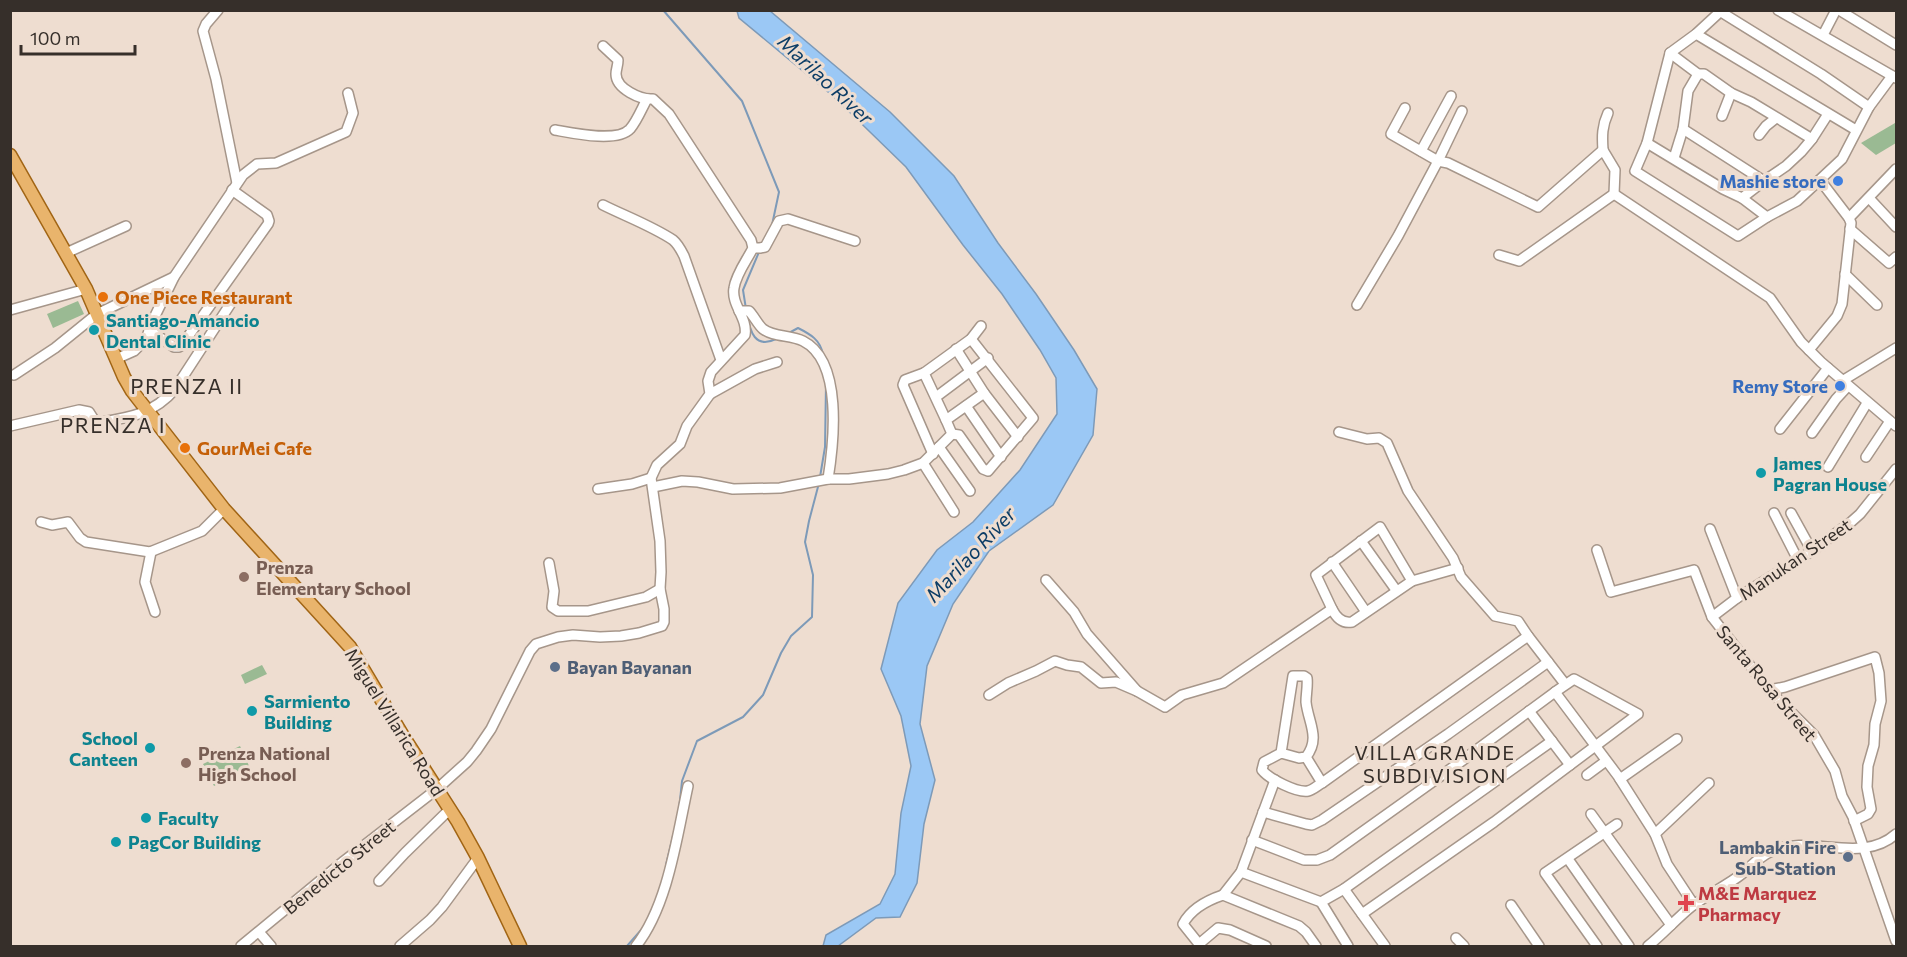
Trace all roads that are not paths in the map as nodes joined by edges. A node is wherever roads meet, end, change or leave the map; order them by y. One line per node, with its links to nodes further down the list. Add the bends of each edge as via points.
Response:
1 (218, 10): 37 (street, via 203,31 216,79)
2 (1778, 10): 6 (street)
3 (1837, 10): 6 (street); 7 (street)
4 (1721, 11): 5 (street); 16 (street)
5 (1696, 34): 9 (street); 20 (street)
6 (1823, 35): 11 (street)
7 (1896, 45)
8 (603, 46): 15 (street, via 618,60 616,74 620,85)
9 (1670, 53): 10 (street); 28 (street)
10 (1698, 74): 13 (street); 24 (street, via 1688,91)
11 (1894, 77): 16 (street)
12 (348, 93): 37 (street, via 353,113 346,132 276,163 253,166)
13 (1731, 93): 21 (street); 22 (street)
14 (1451, 96): 30 (street)
15 (647, 99): 23 (street, via 631,128 624,132 601,137); 48 (street, via 653,99 669,114)
16 (1869, 107): 25 (street)
17 (1405, 108): 30 (street, via 1391,134)
18 (1462, 111): 33 (street)
19 (1608, 113): 29 (street, via 1601,135)
20 (1828, 114): 25 (street); 27 (street)
21 (1722, 116)
22 (1776, 118): 26 (street); 27 (street)
23 (555, 129)
24 (1683, 129): 32 (street); 36 (street)
25 (1856, 130): 35 (street, via 1842,159)
26 (1759, 135)
27 (1812, 139): 36 (street, via 1786,166)
28 (1647, 143): 32 (street); 42 (street, via 1635,171 1738,236)
29 (1603, 150): 33 (street, via 1538,207); 38 (street, via 1615,170)
30 (1421, 151): 33 (street)
31 (10, 155): 49 (main road, Miguel Villarica Road)
32 (1674, 158): 39 (street)
33 (1438, 160): 56 (street)
34 (1895, 174): 40 (street)
35 (1820, 180): 42 (street, via 1797,201); 43 (street)
36 (1764, 181): 39 (street)
37 (234, 187): 53 (street); 62 (street, via 267,215 268,224 182,345 174,347)
38 (1614, 194): 50 (street, via 1519,261); 66 (street, via 1770,298)
39 (1742, 198): 42 (street)
40 (1869, 198): 43 (street); 45 (street)
41 (603, 205): 69 (street, via 678,246)
42 (1767, 217)
43 (1849, 218): 46 (street)
44 (126, 226): 49 (street)
45 (1896, 227)
46 (1850, 229): 51 (street); 52 (street)
47 (855, 241): 48 (street, via 782,219 765,246)
48 (753, 248): 59 (street, via 733,288)
49 (66, 253): 54 (main road, Miguel Villarica Road)
50 (1499, 255)
51 (1893, 260)
52 (1845, 274): 57 (street); 66 (street, via 1837,316)
53 (174, 277): 60 (street); 62 (street)
54 (86, 289): 58 (street); 60 (main road, Miguel Villarica Road)
55 (231, 303): 81 (street, via 175,389)
56 (1357, 305)
57 (1877, 305)
58 (10, 310)
59 (739, 310): 69 (street, via 745,335); 96 (street, via 749,311 761,328 769,332 803,341 824,362 832,403 831,456)
60 (97, 314): 68 (main road, Miguel Villarica Road); 74 (street)
61 (981, 326): 63 (street)
62 (149, 330): 68 (street, via 140,346)
63 (971, 339): 65 (street); 67 (street)
64 (1896, 348): 75 (street)
65 (956, 350): 72 (street); 73 (street)
66 (1809, 350): 71 (street)
67 (988, 358): 72 (street); 89 (street, via 1033,418)
68 (116, 359): 81 (main road, Miguel Villarica Road, via 132,391)
69 (721, 360): 77 (street, via 708,381)
70 (777, 362): 77 (street, via 755,369)
71 (1828, 368): 75 (street); 85 (street)
72 (970, 371): 76 (street); 78 (street)
73 (924, 373): 78 (street); 90 (street, via 905,380 903,385)
74 (14, 375)
75 (1845, 383): 79 (street); 87 (street)
76 (984, 393): 80 (street); 89 (street)
77 (710, 394): 97 (street, via 687,426 680,444 657,465)
78 (936, 398): 82 (street)
79 (1867, 403): 83 (street); 94 (street)
80 (966, 406): 82 (street); 91 (street)
81 (148, 411): 84 (street, via 96,423 88,412 79,410); 100 (main road, Miguel Villarica Road)
82 (946, 420): 88 (street)
83 (1893, 424): 92 (street)
84 (10, 426)
85 (1780, 429)
86 (1339, 432): 113 (street, via 1379,438 1387,443 1408,491)
87 (1812, 433)
88 (952, 434): 90 (street); 91 (street, via 959,435 985,471)
89 (1018, 437): 91 (street)
90 (936, 450): 93 (street); 99 (street)
91 (1001, 457)
92 (1866, 457)
93 (923, 463): 96 (street, via 888,474); 101 (street)
94 (1828, 467)
95 (1896, 469): 109 (street, Manukan Street, via 1860,514)
96 (822, 480): 97 (street, via 780,488 733,489 698,482)
97 (652, 483): 98 (street); 116 (street, via 660,541)
98 (598, 489)
99 (970, 492)
100 (224, 509): 108 (street, via 202,531); 146 (main road, Miguel Villarica Road, via 350,647)
101 (954, 512)
102 (1774, 513): 110 (street)
103 (1791, 513): 109 (street)
104 (41, 522): 108 (street, via 68,522 86,542)
105 (1710, 530): 118 (street)
106 (1361, 541): 111 (street); 115 (street, via 1380,527); 117 (street)
107 (1597, 550): 122 (street, Santa Rosa Street, via 1611,592 1694,570)
108 (152, 552): 120 (street, via 145,582)
109 (1812, 552): 110 (street, Manukan Street)
110 (1798, 560): 118 (street, Manukan Street)
111 (1332, 562): 119 (street, via 1316,575); 121 (street)
112 (549, 563): 116 (street, via 554,591 552,607 558,611 588,612 645,597)
113 (1458, 568): 115 (street); 123 (street, via 1461,577 1495,616 1518,621)
114 (1046, 580): 127 (street)
115 (1412, 581): 117 (street)
116 (660, 589): 146 (street, Benedicto Street, via 662,626 621,636 558,637 533,646 482,744)
117 (1396, 590): 121 (street)
118 (1737, 598): 122 (street, Manukan Street)
119 (1332, 609): 121 (street, via 1347,623); 127 (street, via 1223,682 1182,695 1165,707)
120 (155, 612)
121 (1366, 612)
122 (1712, 617): 126 (street, Santa Rosa Street)
123 (1528, 636): 124 (street); 143 (street)
124 (1548, 662): 125 (street); 148 (street, via 1322,820 1312,825)
125 (1565, 684): 128 (street); 135 (street, via 1574,679 1638,714)
126 (1770, 690): 150 (street, Santa Rosa Street, via 1814,735 1835,771); 150 (street, via 1875,657 1881,701 1866,786 1871,809)
127 (1137, 691): 129 (street, via 1116,682 1101,683 1081,667 1055,660)
128 (1555, 692): 132 (street); 135 (street)
129 (989, 695)
130 (1290, 699): 131 (street); 131 (street, via 1293,676 1304,676); 136 (street)
131 (1306, 703): 137 (street, via 1314,733)
132 (1529, 711): 134 (street); 155 (street, via 1326,857 1304,860)
133 (1677, 739): 141 (street)
134 (1552, 741): 139 (street); 161 (street)
135 (1596, 747): 138 (street); 139 (street)
136 (1281, 753): 137 (street); 142 (street, via 1262,766 1265,774)
137 (1306, 757): 143 (street)
138 (1606, 761): 140 (street); 141 (street)
139 (1570, 765): 166 (street)
140 (1587, 775)
141 (1620, 779): 153 (street)
142 (1275, 780): 143 (street, via 1303,790); 148 (street)
143 (1322, 783)
144 (1709, 783): 153 (street)
145 (688, 786): 177 (street, via 670,868 648,930)
146 (437, 789): 147 (main road, Miguel Villarica Road); 168 (street, Benedicto Street)
147 (450, 809): 157 (main road, Miguel Villarica Road); 160 (street)
148 (1263, 812): 155 (street)
149 (1591, 814): 152 (street)
150 (1854, 821): 156 (street, Santa Rosa Street)
151 (1617, 824): 152 (street)
152 (1603, 833): 158 (street); 167 (street)
153 (1655, 834): 165 (street, via 1667,864)
154 (1896, 834): 156 (street, via 1883,843)
155 (1252, 840): 159 (street)
156 (1865, 847): 165 (street, via 1799,844 1772,850); 170 (street, Santa Rosa Street)
157 (478, 858): 175 (street, via 430,920); 176 (main road, Miguel Villarica Road)
158 (1568, 859): 184 (street, via 1545,873); 185 (street)
159 (1241, 872): 162 (street); 163 (street)
160 (379, 881)
161 (1344, 889): 163 (street); 166 (street)
162 (1223, 895): 172 (street, via 1201,905 1183,924); 179 (street, via 1299,926)
163 (1321, 902): 171 (street)
164 (1511, 905): 183 (street)
165 (1694, 905): 167 (street)
166 (1362, 914): 181 (street)
167 (1671, 925): 186 (street)
168 (259, 932): 173 (street, Benedicto Street); 174 (street)
169 (1456, 938): 182 (street)
170 (1896, 941)
171 (1346, 943): 180 (street)
172 (1199, 945): 178 (street, via 1218,928)
173 (241, 946)
174 (271, 946)
175 (399, 946)
176 (520, 946)
177 (636, 946)
178 (1266, 946)
179 (1316, 946)
180 (1335, 946)
181 (1385, 946)
182 (1464, 946)
183 (1539, 946)
184 (1597, 946)
185 (1629, 946)
186 (1648, 946)

